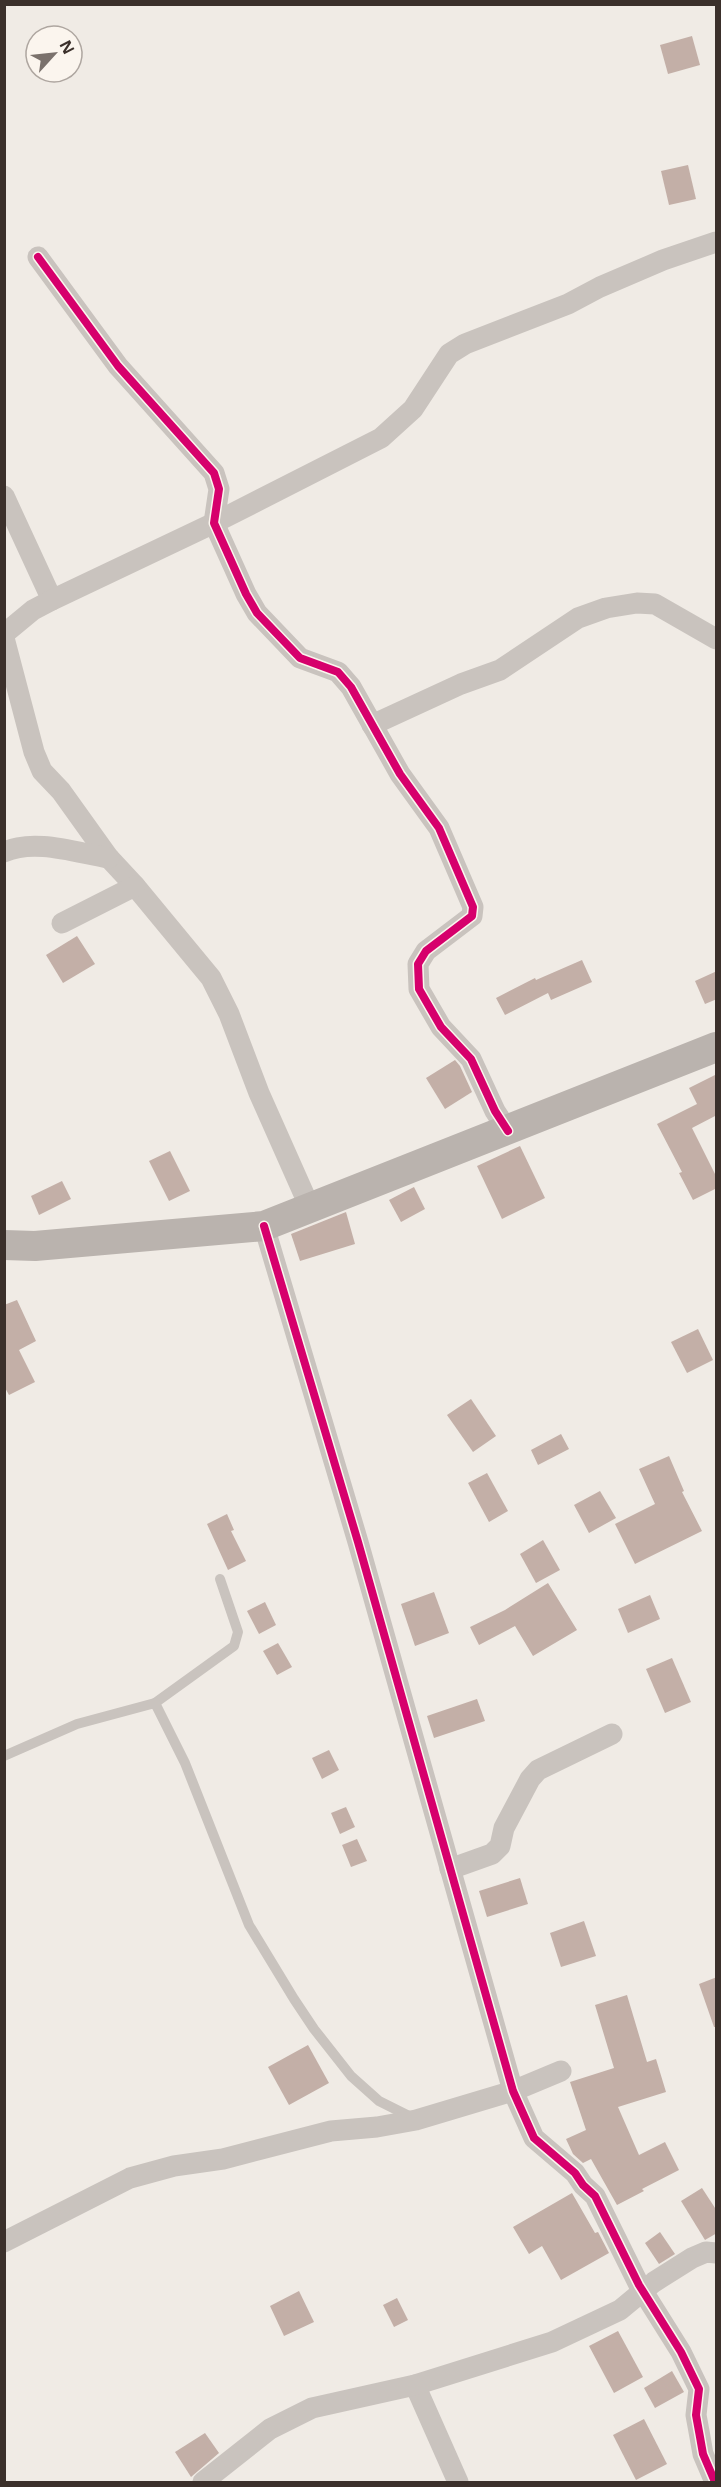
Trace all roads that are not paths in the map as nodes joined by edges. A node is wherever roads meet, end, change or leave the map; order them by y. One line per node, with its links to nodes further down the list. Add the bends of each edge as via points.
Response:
1 (717, 242): 4 (street, via 663,260 567,304 465,344 449,354 413,409 381,438)
2 (38, 257): 4 (street, via 118,366 214,473 219,489)
3 (4, 496): 5 (street)
4 (214, 523): 5 (street); 8 (street, via 257,613 300,658 338,672)
5 (52, 600): 6 (street, via 33,610)
6 (4, 636): 10 (street, via 42,771)
7 (717, 639): 8 (street, via 655,604 606,608 578,618 500,670)
8 (372, 725): 14 (street, via 438,828 473,907 472,916 426,951 418,964 419,989 441,1027 471,1059)
9 (4, 852): 10 (street, via 34,846)
10 (109, 858): 11 (street)
11 (135, 886): 12 (street); 15 (street, via 211,978)
12 (62, 923)
13 (717, 1047): 14 (street)
14 (508, 1131): 15 (street)
15 (311, 1209): 16 (street)
16 (264, 1226): 17 (street, via 35,1246); 22 (street)
17 (4, 1245)
18 (220, 1580): 19 (lane, via 238,1632 234,1646)
19 (155, 1702): 21 (lane, via 77,1724); 25 (lane, via 184,1763 249,1925 294,1999 351,2076 379,2101)
20 (612, 1734): 22 (street, via 538,1770 504,1828 500,1846 492,1854)
21 (4, 1756)
22 (450, 1869): 24 (street)
23 (561, 2071): 24 (street)
24 (513, 2091): 25 (street); 28 (street, via 534,2138 595,2196)
25 (416, 2120): 26 (street, via 331,2131 130,2178)
26 (4, 2242)
27 (717, 2253): 28 (street, via 706,2252 692,2258)
28 (644, 2291): 29 (street, via 620,2310 552,2342); 32 (street, via 699,2389 696,2415 703,2454)
29 (415, 2385): 30 (street, via 312,2408 270,2429); 31 (street)
30 (203, 2482)
31 (458, 2482)
32 (715, 2482)

